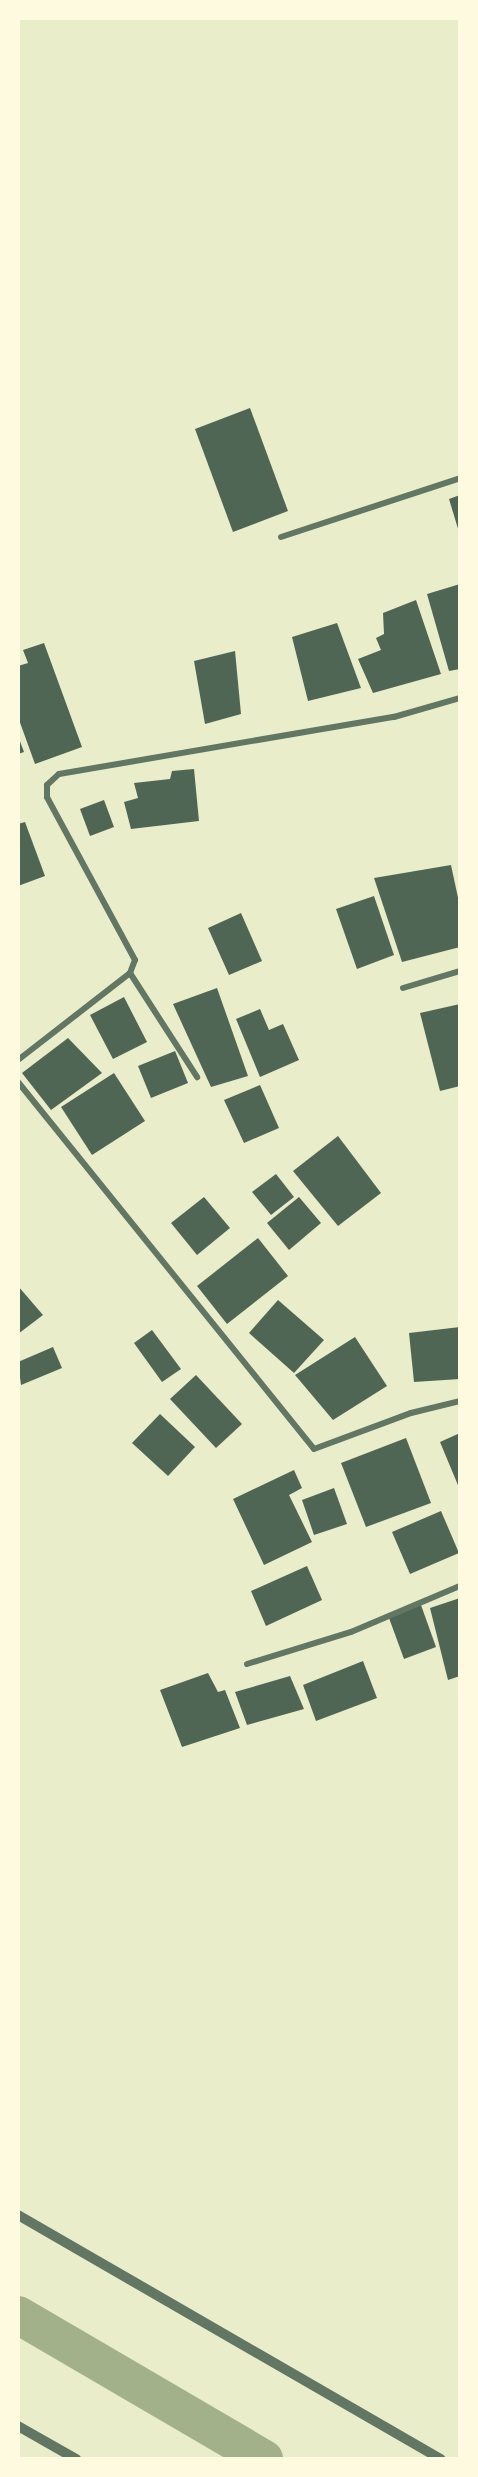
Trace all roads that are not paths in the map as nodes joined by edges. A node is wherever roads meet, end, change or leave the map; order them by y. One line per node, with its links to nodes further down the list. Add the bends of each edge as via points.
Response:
1 (460, 478): 2 (street)
2 (281, 537)
3 (460, 698): 5 (street, via 394,717 59,774 47,785 47,797 74,855 130,943 135,960)
4 (460, 971): 6 (street)
5 (130, 973): 7 (street); 8 (street)
6 (403, 988)
7 (18, 1060)
8 (197, 1077)
9 (18, 1082): 10 (street, via 314,1449 411,1413)
10 (460, 1401)
11 (460, 1586): 12 (street, via 351,1632)
12 (247, 1664)
13 (18, 2215): 16 (street)
14 (18, 2426): 15 (street)
15 (76, 2459)
16 (441, 2459)

